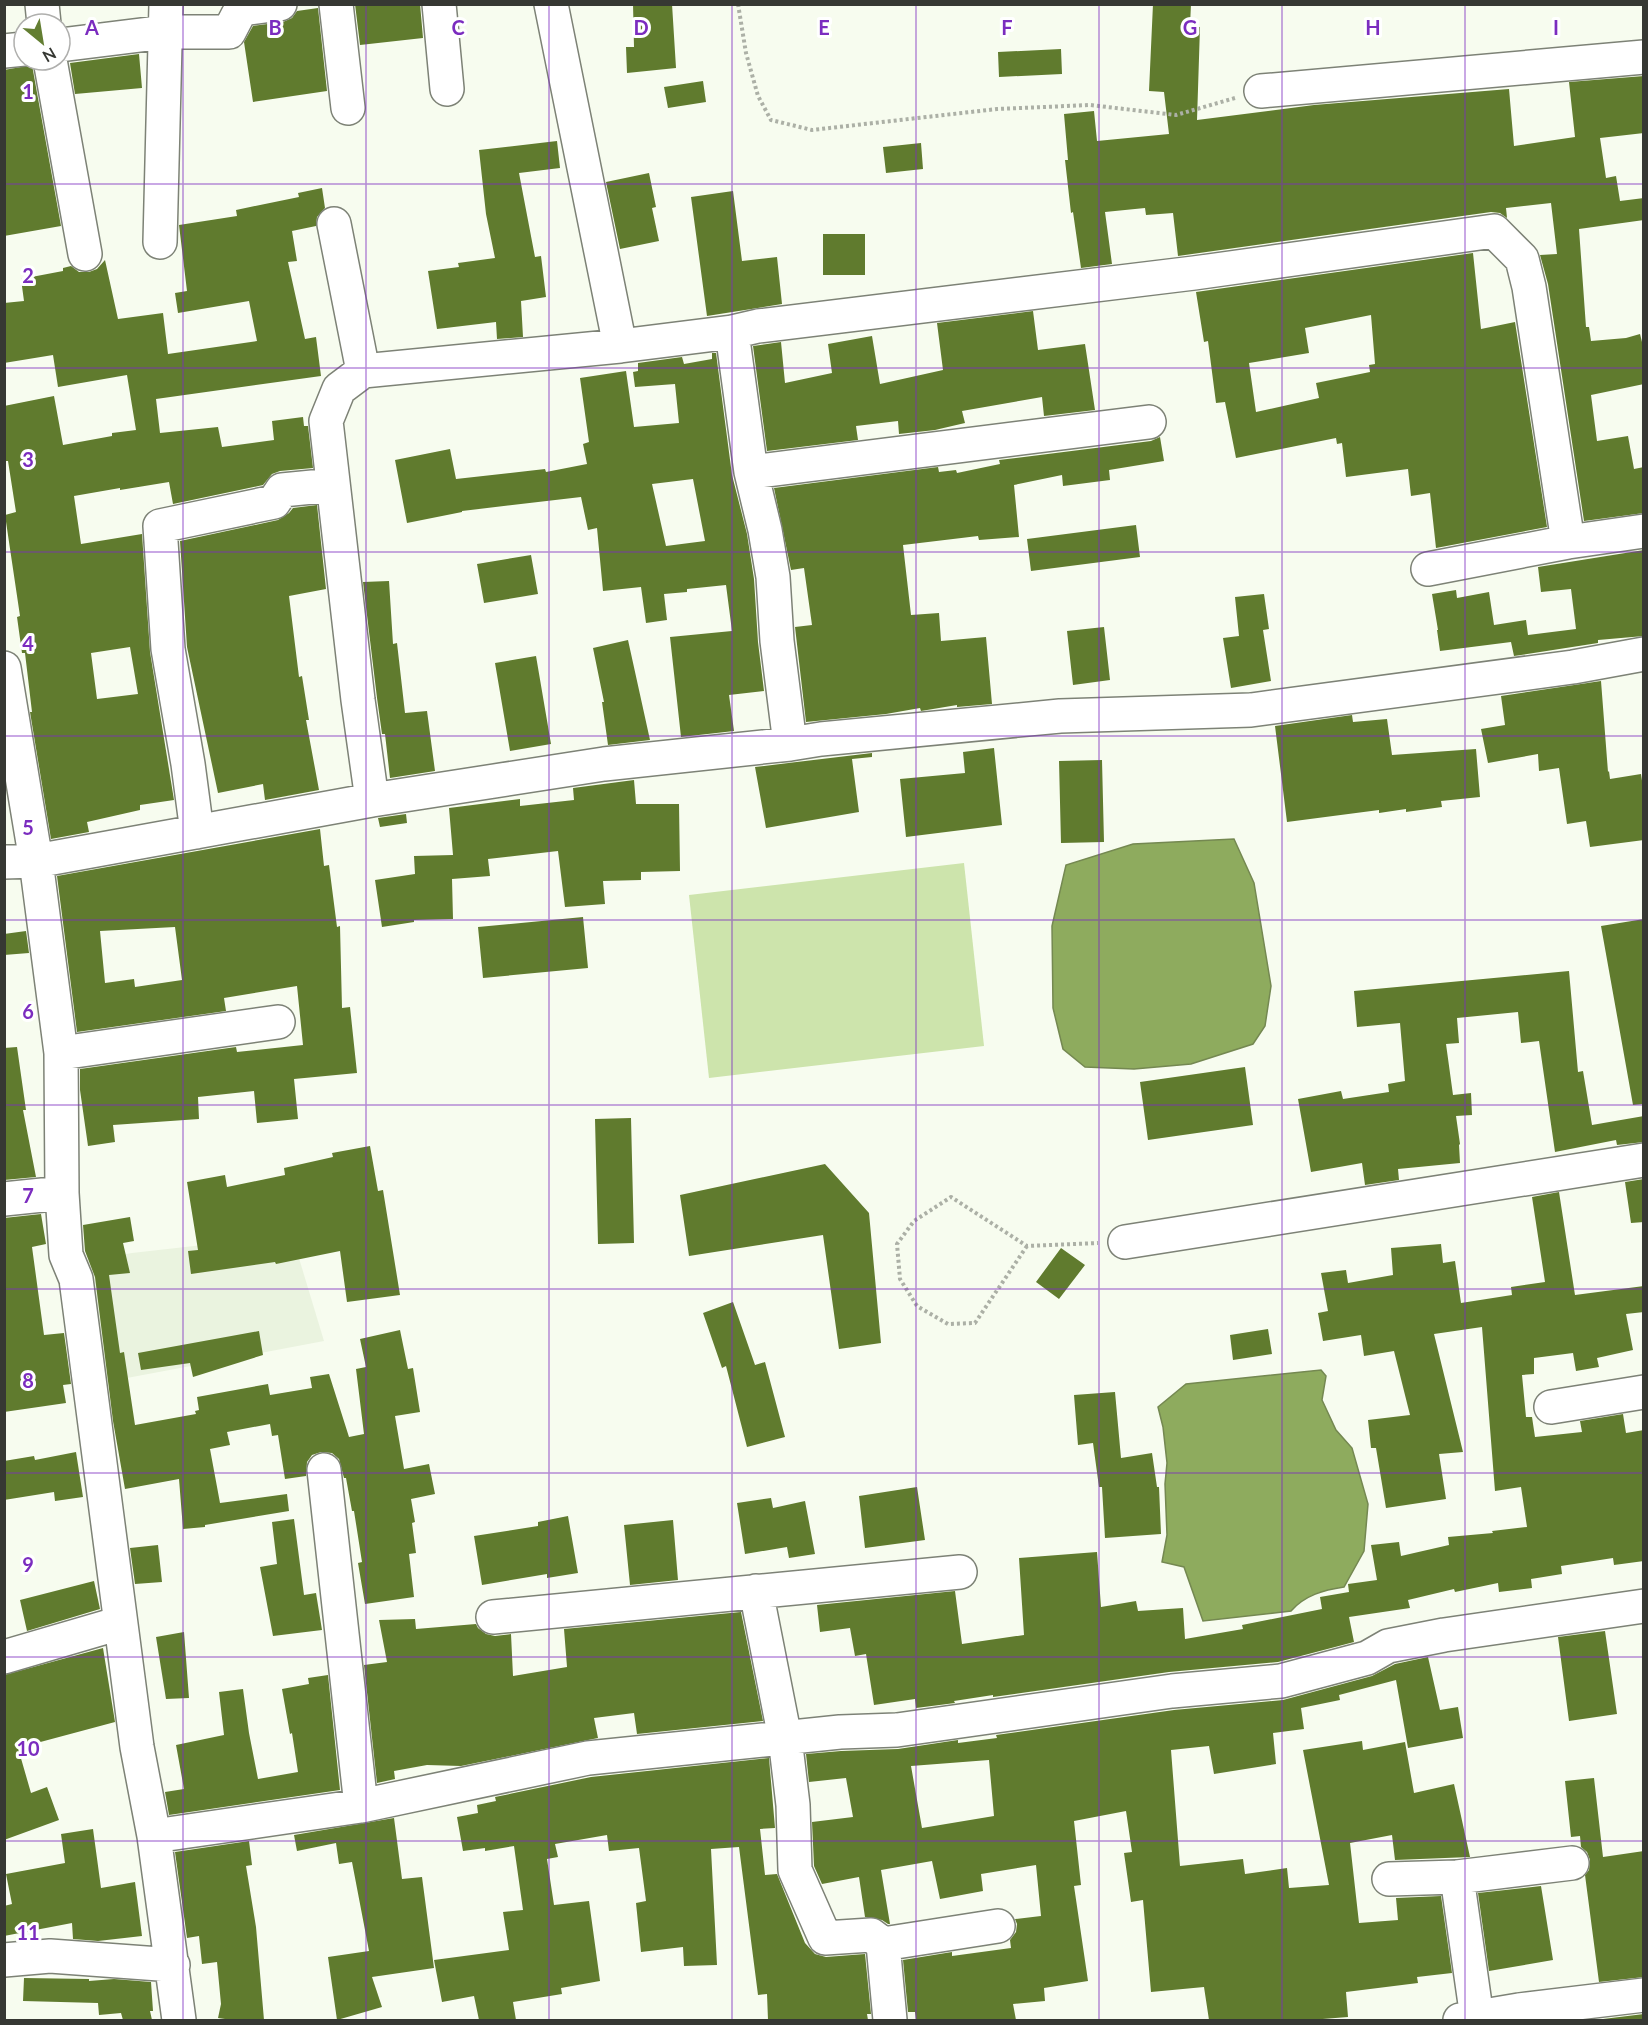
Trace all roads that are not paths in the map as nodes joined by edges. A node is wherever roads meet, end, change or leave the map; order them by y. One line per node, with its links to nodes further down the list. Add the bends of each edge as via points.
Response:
1 (280, 4): 5 (street)
2 (336, 4): 12 (street)
3 (439, 4): 10 (street)
4 (551, 4): 17 (street)
5 (241, 7): 6 (street, via 229,32)
6 (165, 18): 7 (street); 14 (street)
7 (72, 42)
8 (1644, 57): 11 (street)
9 (52, 72): 15 (street)
10 (447, 89)
11 (1262, 91)
12 (348, 108)
13 (334, 224): 18 (street)
14 (160, 242)
15 (85, 254)
16 (732, 332): 17 (street); 20 (street); 23 (street, via 1494,231 1522,260 1529,287)
17 (620, 346): 18 (street)
18 (363, 371): 21 (street, via 339,389 326,421)
19 (1149, 422): 20 (street)
20 (751, 472): 27 (street, via 773,577)
21 (333, 485): 28 (street); 29 (street, via 282,490 274,502 160,526 168,649)
22 (1644, 531): 23 (street)
23 (1568, 542): 24 (street)
24 (1428, 569)
25 (1644, 654): 27 (street, via 1251,710 1060,716)
26 (4, 668): 30 (street)
27 (790, 744): 28 (street, via 604,764)
28 (372, 800): 29 (street)
29 (197, 832): 30 (street)
30 (20, 862): 32 (street)
31 (278, 1022): 32 (street)
32 (61, 1053): 34 (street)
33 (1644, 1160): 36 (street)
34 (62, 1193): 35 (street); 44 (street, via 66,1255 76,1280)
35 (4, 1199)
36 (1125, 1242)
37 (1644, 1392): 38 (street)
38 (1551, 1407)
39 (324, 1470): 47 (street)
40 (960, 1572): 41 (street)
41 (756, 1592): 43 (street); 46 (street)
42 (1644, 1606): 46 (street, via 1388,1646 1367,1658 1281,1681 1172,1691 897,1730)
43 (493, 1617)
44 (120, 1623): 45 (street); 48 (street)
45 (4, 1657)
46 (785, 1738): 47 (street, via 588,1758); 53 (street, via 795,1870 825,1938 872,1935)
47 (362, 1806): 48 (street)
48 (154, 1836): 55 (street)
49 (1572, 1863): 50 (street)
50 (1457, 1877): 51 (street); 57 (street)
51 (1389, 1879)
52 (998, 1926): 53 (street)
53 (883, 1944): 59 (street)
54 (4, 1960): 55 (street, via 50,1956)
55 (173, 1965): 58 (street)
56 (1644, 1995): 57 (street)
57 (1469, 2019)
58 (179, 2020)
59 (890, 2020)

